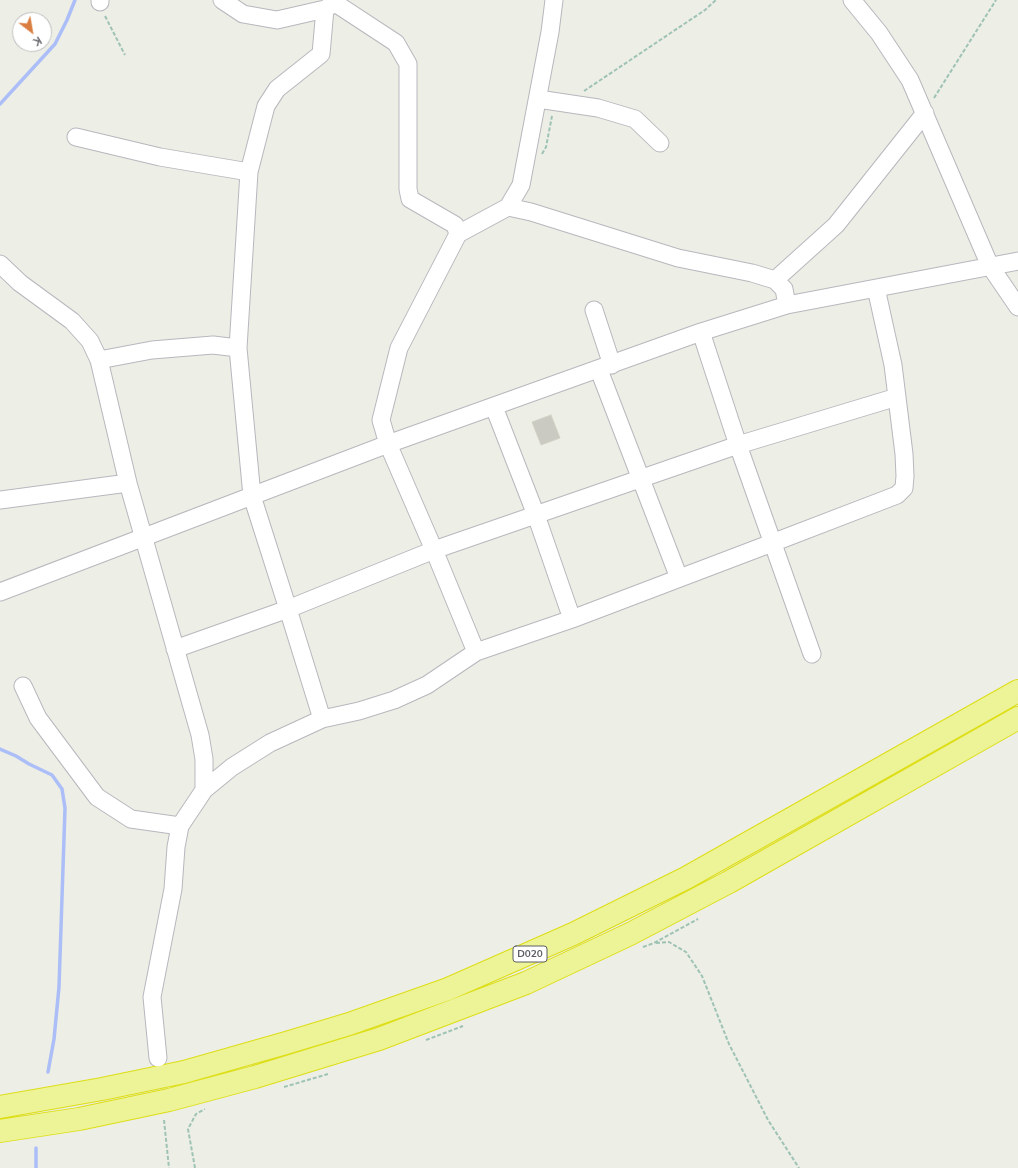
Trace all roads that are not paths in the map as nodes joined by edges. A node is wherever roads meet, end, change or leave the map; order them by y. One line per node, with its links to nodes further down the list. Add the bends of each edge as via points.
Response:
1 (222, 0): 4 (street, via 243,14 277,20)
2 (852, 0): 6 (street, via 879,33 910,80)
3 (549, 2): 5 (street, via 550,32)
4 (331, 4): 9 (street, via 321,54 277,89 266,106); 11 (street, via 396,43 408,64 410,199 455,225)
5 (538, 99): 8 (street, via 598,108 635,119); 10 (street, via 521,185)
6 (925, 113): 14 (street); 15 (street, via 836,225)
7 (76, 137): 9 (street, via 160,157)
8 (660, 143)
9 (249, 172): 21 (street)
10 (508, 207): 11 (street); 15 (street, via 678,258)
11 (458, 234): 26 (street, via 399,348 381,420)
12 (1018, 261): 14 (street)
13 (0, 264): 22 (street, via 20,283 72,321 90,341)
14 (990, 266): 16 (street); 18 (street)
15 (775, 280): 17 (street, via 784,289)
16 (876, 288): 17 (street); 24 (street, via 893,365)
17 (787, 305): 20 (street)
18 (1018, 307)
19 (594, 310): 23 (street)
20 (701, 332): 23 (street); 27 (street)
21 (238, 348): 22 (street, via 213,345 152,350); 30 (street)
22 (99, 360): 29 (street)
23 (605, 367): 25 (street); 28 (street)
24 (896, 397): 27 (street); 34 (street, via 904,454 904,488 897,495)
25 (494, 407): 26 (street); 32 (street)
26 (388, 444): 30 (street); 35 (street)
27 (738, 445): 28 (street); 34 (street)
28 (642, 479): 32 (street); 36 (street)
29 (128, 483): 31 (street); 33 (street)
30 (252, 496): 33 (street); 38 (street)
31 (0, 500)
32 (536, 515): 35 (street); 39 (street)
33 (143, 538): 37 (street); 40 (street)
34 (772, 543): 36 (street); 42 (street)
35 (434, 550): 38 (street); 41 (street)
36 (679, 578): 39 (street)
37 (6, 590)
38 (288, 608): 40 (street); 46 (street)
39 (572, 618): 41 (street)
40 (175, 649): 47 (street, via 200,735 204,759)
41 (476, 652): 46 (street, via 427,685 394,700)
42 (812, 654)
43 (23, 686): 48 (street, via 38,718 97,797 131,819)
44 (1018, 691): 50 (highway, D020, via 680,882 573,934 448,989 349,1024 184,1072)
45 (1018, 718): 51 (highway, D020, via 722,886 630,934 526,983 379,1039 254,1077 162,1102 79,1119)
46 (322, 719): 47 (street, via 270,743 232,767)
47 (204, 790): 48 (street)
48 (180, 826): 49 (street, via 172,889 152,997)
49 (158, 1058)
50 (0, 1107)
51 (0, 1131)

